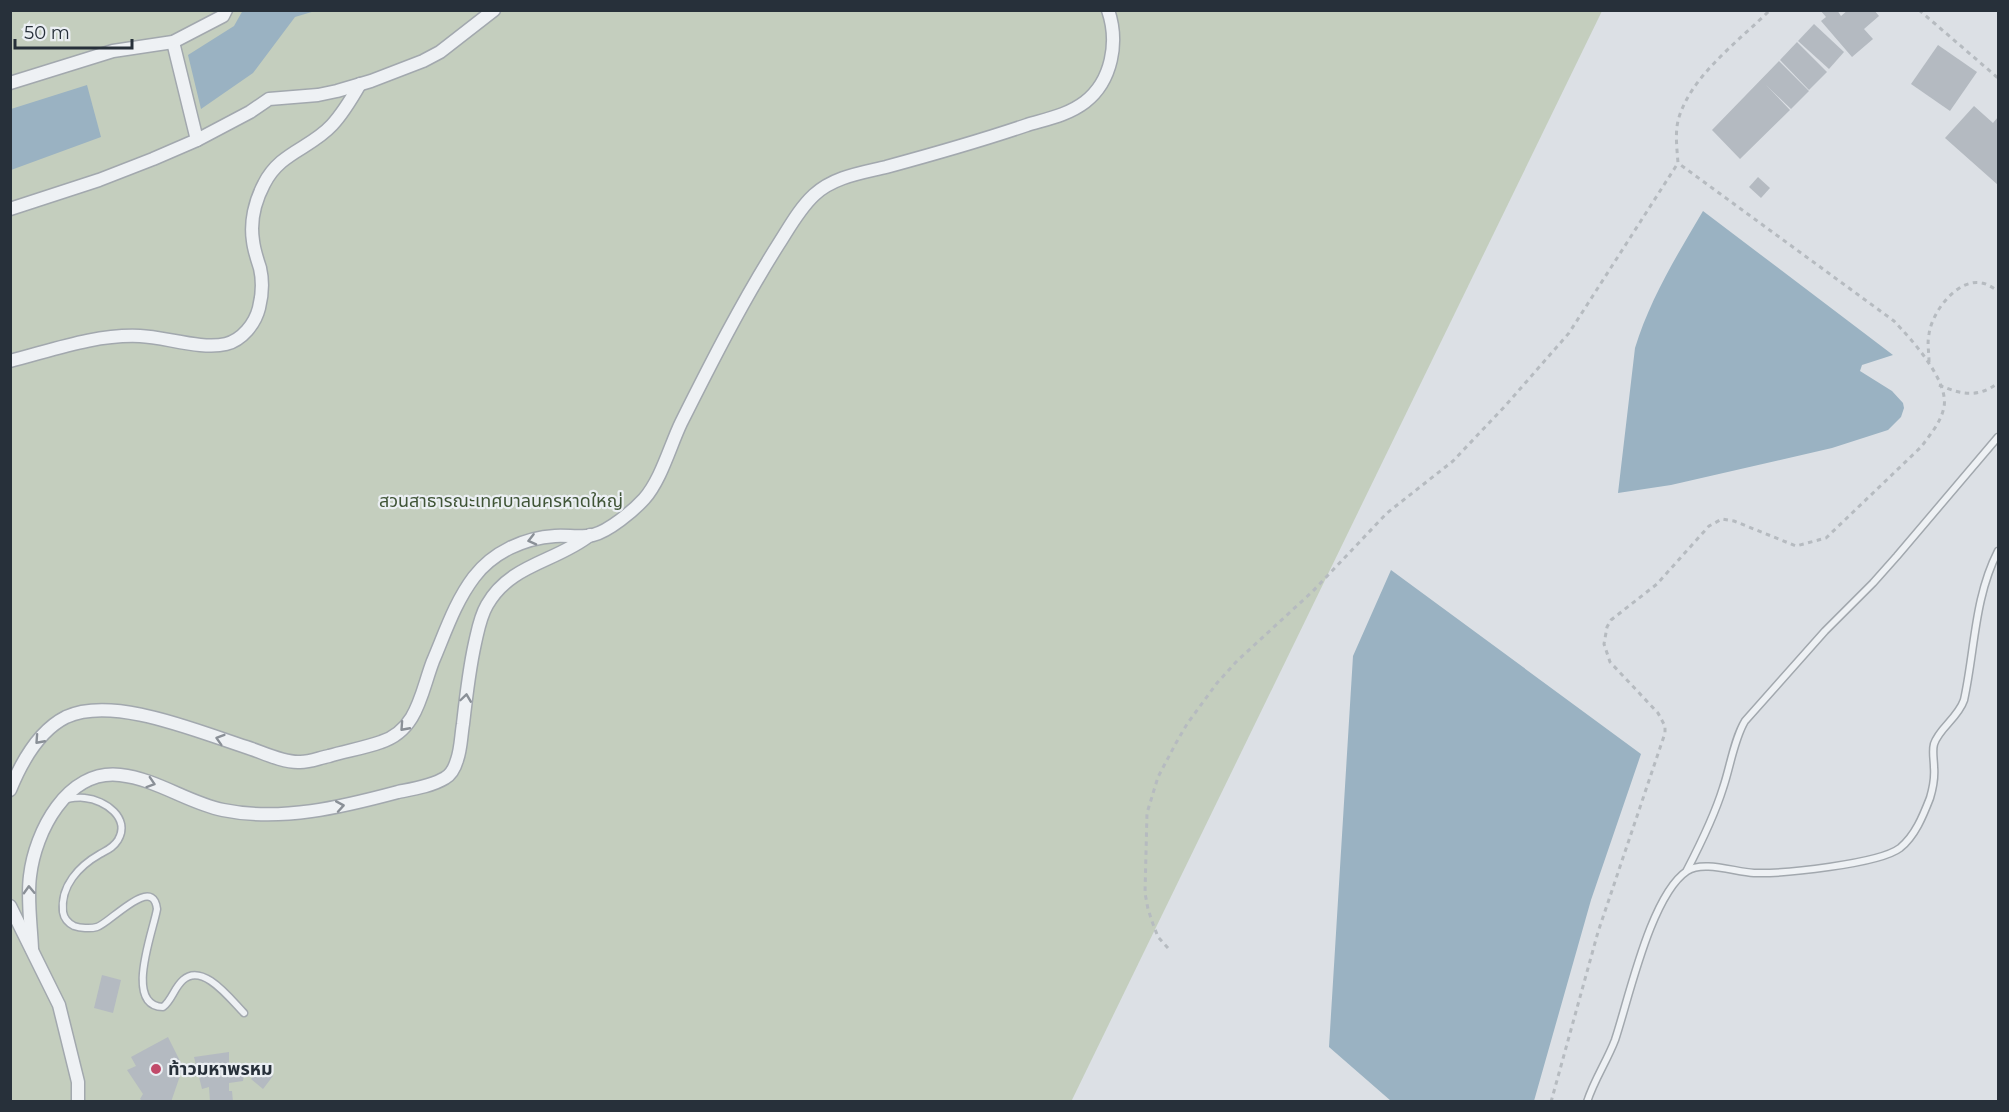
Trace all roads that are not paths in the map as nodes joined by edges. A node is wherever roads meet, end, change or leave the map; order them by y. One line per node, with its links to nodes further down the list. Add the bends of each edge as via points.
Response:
1 (225, 10): 4 (street, via 223,16)
2 (494, 10): 6 (street, via 440,52)
3 (1108, 10): 11 (street, via 1113,44 1102,84 1071,111 960,148 840,179 816,193 755,281 649,493 613,525)
4 (173, 42): 5 (street, via 113,51); 7 (street)
5 (10, 83)
6 (360, 84): 7 (street, via 328,93 268,99); 9 (street, via 332,125 277,164 263,186 251,229 260,270 261,298 254,321 242,336 226,344 114,337 63,345)
7 (197, 140): 8 (street, via 99,180)
8 (10, 209)
9 (10, 361)
10 (1998, 437): 15 (lane, via 1873,583 1834,620 1745,721 1714,816)
11 (590, 535): 13 (street, one-way to 13, via 537,538 502,552 485,565 455,609 415,713 401,731 384,741 299,762 140,714 105,709 87,711 66,717 37,742); 14 (street, one-way to 11, via 85,782 121,775 152,782 222,810 263,814 357,803 444,779 451,775 458,759 480,618 490,600 512,576)
12 (1998, 551): 15 (lane, via 1978,608 1964,700 1934,744 1930,796 1904,844 1881,858 1834,866 1769,873 1701,866)
13 (10, 790)
14 (64, 800): 17 (street, one-way to 14, via 29,887 33,856 50,817); 18 (lane, via 85,797 103,802 117,814 122,830 112,847 72,877 63,903 63,915 68,922 82,928 97,927 136,900 154,898 157,909 143,968 147,998 163,1007 186,977 199,976 214,983)
15 (1687, 871): 20 (lane, via 1673,886 1655,919 1615,1038)
16 (10, 906): 17 (street)
17 (32, 948): 19 (street, via 59,1005 78,1082)
18 (244, 1013)
19 (78, 1101)
20 (1587, 1101)

